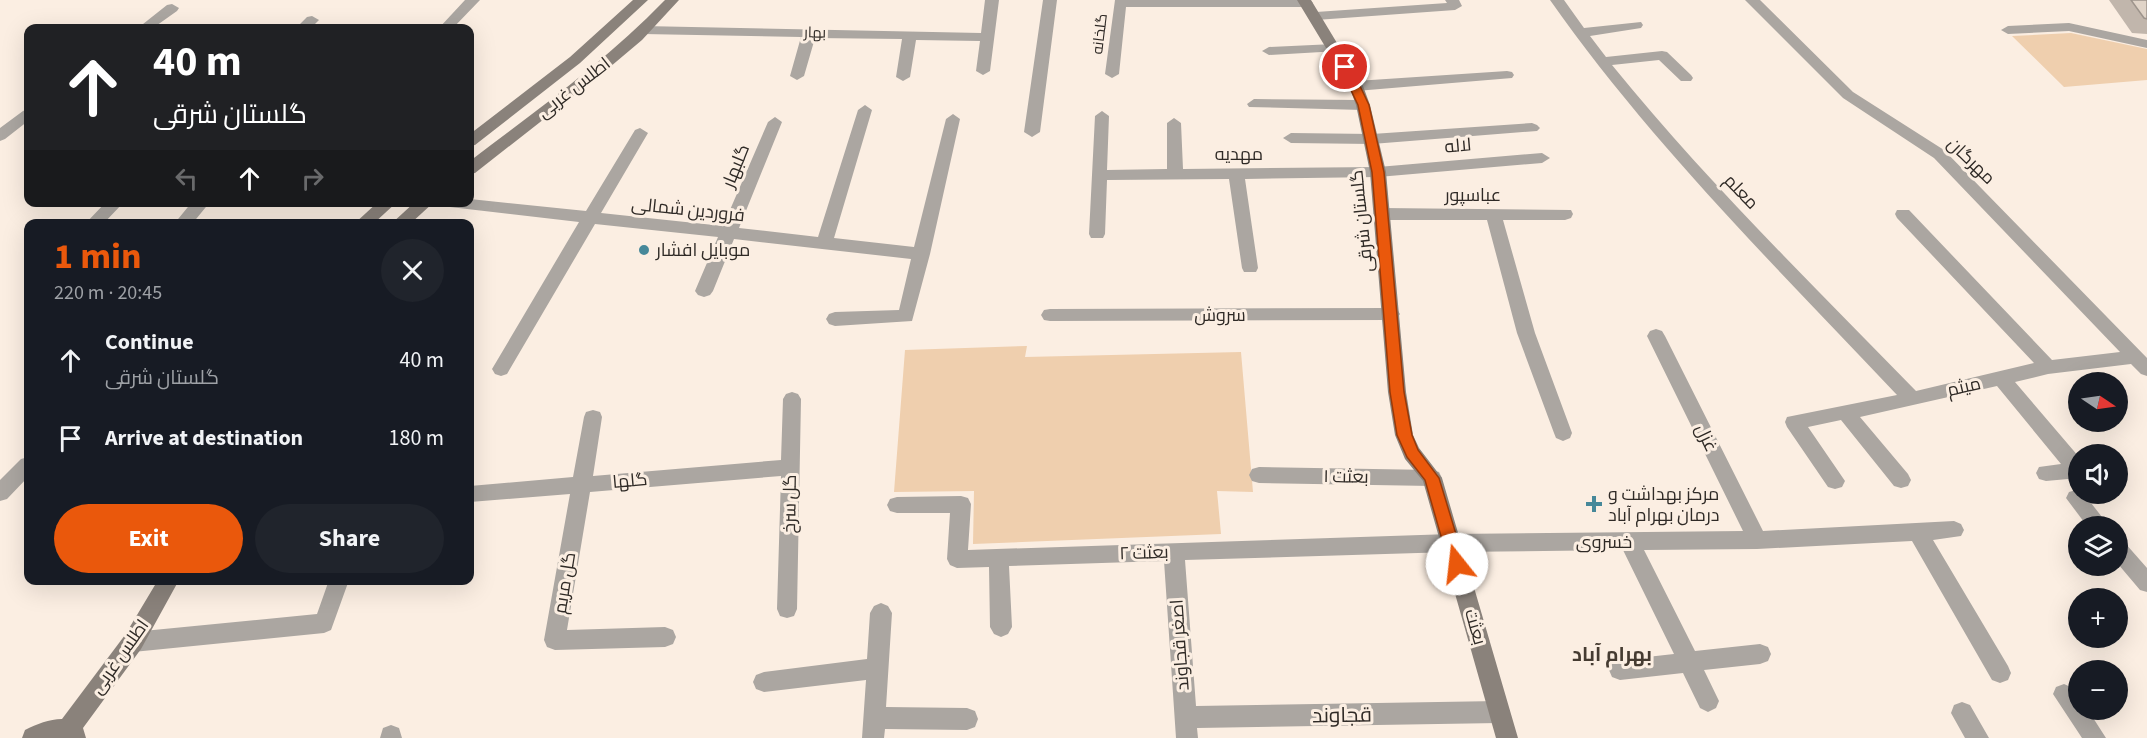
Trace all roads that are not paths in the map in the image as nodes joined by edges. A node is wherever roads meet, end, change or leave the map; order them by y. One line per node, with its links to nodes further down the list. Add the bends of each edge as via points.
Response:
1 (473, 0): 13 (street)
2 (640, 0): 45 (street, اطلس غربی, via 575,60)
3 (672, 0): 15 (street, اطلس غربی)
4 (992, 0): 20 (street)
5 (1050, 0): 43 (street)
6 (1452, 0): 10 (street, گلخانه, via 1455,6)
7 (1557, 0): 18 (street, معلم)
8 (1752, 0): 78 (street, مهرگان, via 1848,95 1940,154)
9 (1206, 2): 10 (street, گلخانه); 26 (street, گلخانه, via 1120,3)
10 (1308, 6): 22 (street, گلستان شرقی)
11 (172, 8): 12 (street)
12 (150, 24)
13 (450, 24)
14 (1636, 25): 18 (street)
15 (643, 30): 17 (street, بهار); 49 (street, اطلس غربی)
16 (2008, 30): 21 (street, via 2069,27)
17 (809, 33): 19 (street, بهار); 28 (street)
18 (1579, 33): 24 (street, معلم)
19 (910, 35): 20 (street, بهار); 29 (street)
20 (987, 37): 25 (street)
21 (2147, 44)
22 (1334, 48): 23 (street); 31 (street, گلستان شرقی)
23 (1269, 51)
24 (1601, 62): 30 (street, via 1662,55); 83 (street, معلم, via 1709,186)
25 (983, 72)
26 (1112, 74)
27 (1507, 75): 31 (street)
28 (797, 76)
29 (903, 77)
30 (1686, 78)
31 (1356, 86): 33 (street, گلستان شرقی)
32 (1254, 104): 33 (street)
33 (1363, 105): 47 (street, گلستان شرقی)
34 (865, 110): 70 (street)
35 (24, 116): 41 (street)
36 (1102, 116): 53 (street)
37 (953, 119): 71 (street)
38 (775, 122): 68 (street, گلبهار)
39 (1174, 123): 51 (street)
40 (1532, 128): 47 (street)
41 (4, 129): 42 (street)
42 (24, 130)
43 (1032, 132)
44 (640, 133): 67 (street)
45 (474, 138)
46 (1291, 138): 47 (street)
47 (1372, 139): 50 (street, گلستان شرقی)
48 (1542, 158): 50 (street, لاله)
49 (474, 166)
50 (1378, 172): 52 (street, مهدیه); 59 (street, گلستان شرقی)
51 (1176, 174): 52 (street, مهدیه); 53 (street, مهدیه)
52 (1236, 174): 72 (street)
53 (1100, 175): 69 (street)
54 (474, 205): 67 (street, فروردین شمالی)
55 (111, 207): 63 (street)
56 (197, 207): 64 (street)
57 (383, 207): 65 (street)
58 (420, 207): 66 (street)
59 (1382, 214): 62 (street, عباسپور); 74 (street, گلستان شرقی)
60 (1565, 214): 62 (street, عباسپور)
61 (1903, 214): 79 (street)
62 (1494, 215): 86 (street, via 1526,333)
63 (98, 219)
64 (187, 219)
65 (368, 219)
66 (405, 219)
67 (588, 219): 68 (street, فروردین شمالی); 80 (street)
68 (729, 234): 70 (street, فروردین شمالی); 73 (street, گلبهار)
69 (1097, 234)
70 (824, 244): 71 (street, فروردین شمالی)
71 (922, 254): 76 (street, via 906,316)
72 (1250, 268)
73 (704, 291)
74 (1391, 314): 75 (street, سروش); 87 (street, گلستان شرقی, via 1397,392 1404,435)
75 (1050, 315)
76 (835, 319)
77 (1656, 336): 103 (street, غزل)
78 (2141, 363): 79 (street, میثم)
79 (2048, 367): 81 (street, میثم)
80 (501, 369)
81 (2001, 378): 83 (street, میثم); 90 (street, via 2078,470)
82 (792, 399): 88 (street, گل سرخ)
83 (1912, 399): 84 (street, میثم)
84 (1845, 412): 93 (street); 94 (street, میثم, via 1794,422)
85 (593, 417): 95 (street, گل مریم)
86 (1563, 433)
87 (1412, 453): 92 (street, بعثت)
88 (791, 467): 95 (street, گلها); 112 (street, گل سرخ)
89 (24, 469): 96 (street)
90 (2046, 473)
91 (1259, 475): 92 (street, بعثت ۱)
92 (1432, 478): 105 (street, بعثت)
93 (1901, 480)
94 (1835, 481)
95 (580, 485): 97 (street, گلها); 115 (street, گل مریم, via 555,640)
96 (0, 493)
97 (474, 494)
98 (2081, 504): 100 (street)
99 (897, 505): 107 (street, بعثت ۲, via 961,504 957,559)
100 (2091, 516)
101 (1954, 530): 102 (street, خسروی)
102 (1918, 532): 103 (street, خسروی); 121 (street)
103 (1757, 540): 104 (street, خسروی)
104 (1629, 542): 105 (street, خسروی); 118 (street)
105 (1451, 543): 106 (street, بعثت ۲); 125 (street, بعثت)
106 (1174, 552): 107 (street, بعثت ۲); 129 (street, اصغر قجاوند)
107 (999, 557): 114 (street)
108 (2128, 559): 109 (street)
109 (2144, 575)
110 (166, 585): 116 (street, اطلس غربی)
111 (337, 585): 116 (street, via 324,623)
112 (787, 609)
113 (881, 613): 119 (street)
114 (1000, 627)
115 (665, 637)
116 (133, 642): 130 (street, اطلس غربی)
117 (1760, 654): 118 (street)
118 (1690, 664): 120 (street); 124 (street)
119 (877, 668): 122 (street); 128 (street)
120 (1620, 670)
121 (2000, 673)
122 (765, 682)
123 (2064, 694): 134 (street)
124 (1708, 701)
125 (1499, 712): 129 (street, قجاوند); 132 (street, بعثت)
126 (1962, 713): 133 (street)
127 (967, 719): 128 (street)
128 (874, 728)
129 (1186, 728)
130 (72, 734): 131 (street, via 46,732)
131 (33, 738)
132 (1507, 738)
133 (1978, 738)
134 (2095, 738)

